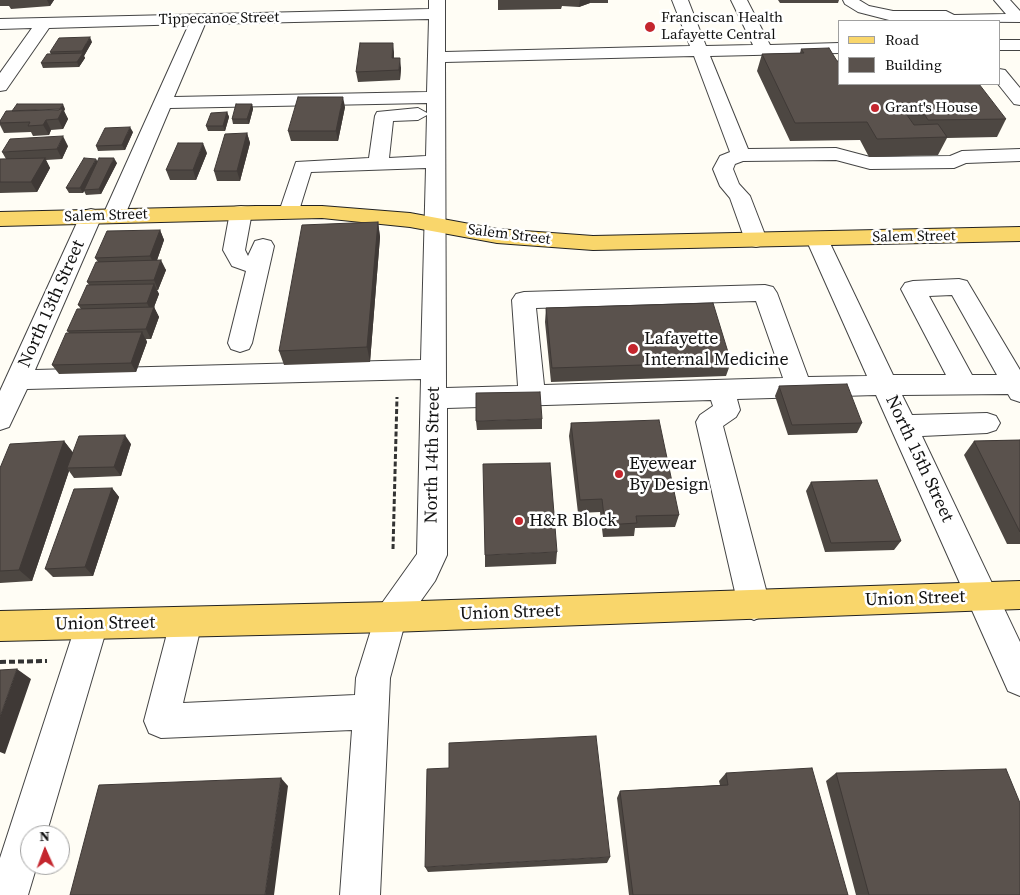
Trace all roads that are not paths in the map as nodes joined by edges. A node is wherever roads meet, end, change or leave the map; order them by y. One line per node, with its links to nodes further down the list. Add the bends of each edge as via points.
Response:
1 (680, 0): 15 (street)
2 (739, 0): 14 (street)
3 (933, 0): 7 (street)
4 (1002, 0): 7 (street, via 1018,18)
5 (850, 1): 7 (street, via 864,9 893,16)
6 (437, 7): 8 (street, Tippecanoe Street); 16 (street, North 14th Street)
7 (948, 19)
8 (199, 20): 9 (street, Tippecanoe Street, via 180,14); 20 (street, North 13th Street)
9 (44, 23): 10 (street, Tippecanoe Street); 18 (street)
10 (0, 24)
11 (1020, 45): 12 (street)
12 (1000, 46)
13 (838, 48): 14 (street)
14 (764, 50): 15 (street)
15 (700, 51): 16 (street); 23 (street)
16 (437, 57): 21 (street, North 14th Street)
17 (1000, 75): 19 (street)
18 (0, 86)
19 (1020, 100)
20 (163, 103): 22 (street); 29 (street, North 13th Street)
21 (437, 105): 22 (street); 25 (street, North 14th Street)
22 (385, 107): 26 (street)
23 (741, 155): 24 (street, via 836,154 870,163 954,162 962,157); 34 (street, via 727,160 723,169 730,186 740,196)
24 (1020, 155)
25 (437, 162): 26 (street); 31 (street, North 14th Street)
26 (378, 164): 28 (street, via 303,166)
27 (241, 212): 28 (main road, Salem Street); 29 (main road, Salem Street); 35 (street, via 234,250 240,261 260,257)
28 (290, 212): 31 (main road, Salem Street, via 361,215)
29 (102, 216): 30 (main road, Salem Street); 37 (street, North 13th Street)
30 (0, 219)
31 (437, 224): 34 (main road, Salem Street, via 497,236 593,243); 36 (street, North 14th Street)
32 (1020, 234): 33 (main road, Salem Street)
33 (816, 239): 34 (main road, Salem Street); 39 (street, North 15th Street)
34 (756, 240)
35 (240, 343)
36 (434, 369): 37 (street); 44 (street, North 14th Street)
37 (13, 376): 45 (street, North 13th Street)
38 (964, 384): 39 (street); 41 (street); 41 (street, via 913,289 959,287)
39 (885, 385): 40 (street); 47 (street, North 15th Street)
40 (799, 387): 42 (street); 43 (street, via 765,293 524,300)
41 (1019, 387)
42 (721, 389): 43 (street); 50 (street, via 727,410 709,422)
43 (532, 394): 44 (street)
44 (434, 398): 51 (street, North 14th Street, via 432,555)
45 (0, 420)
46 (986, 423): 47 (street)
47 (904, 426): 49 (street, North 15th Street)
48 (1020, 595): 49 (main road, Union Street)
49 (982, 596): 50 (main road, Union Street); 55 (street, North 15th Street)
50 (754, 605): 51 (main road, Union Street)
51 (391, 617): 52 (main road, Union Street); 56 (street, North 14th Street, via 373,678)
52 (186, 622): 53 (main road, Union Street); 56 (street, via 161,721)
53 (92, 624): 54 (main road, Union Street); 57 (street)
54 (0, 626)
55 (1020, 679)
56 (371, 712): 58 (street, North 14th Street)
57 (8, 895)
58 (360, 895)

